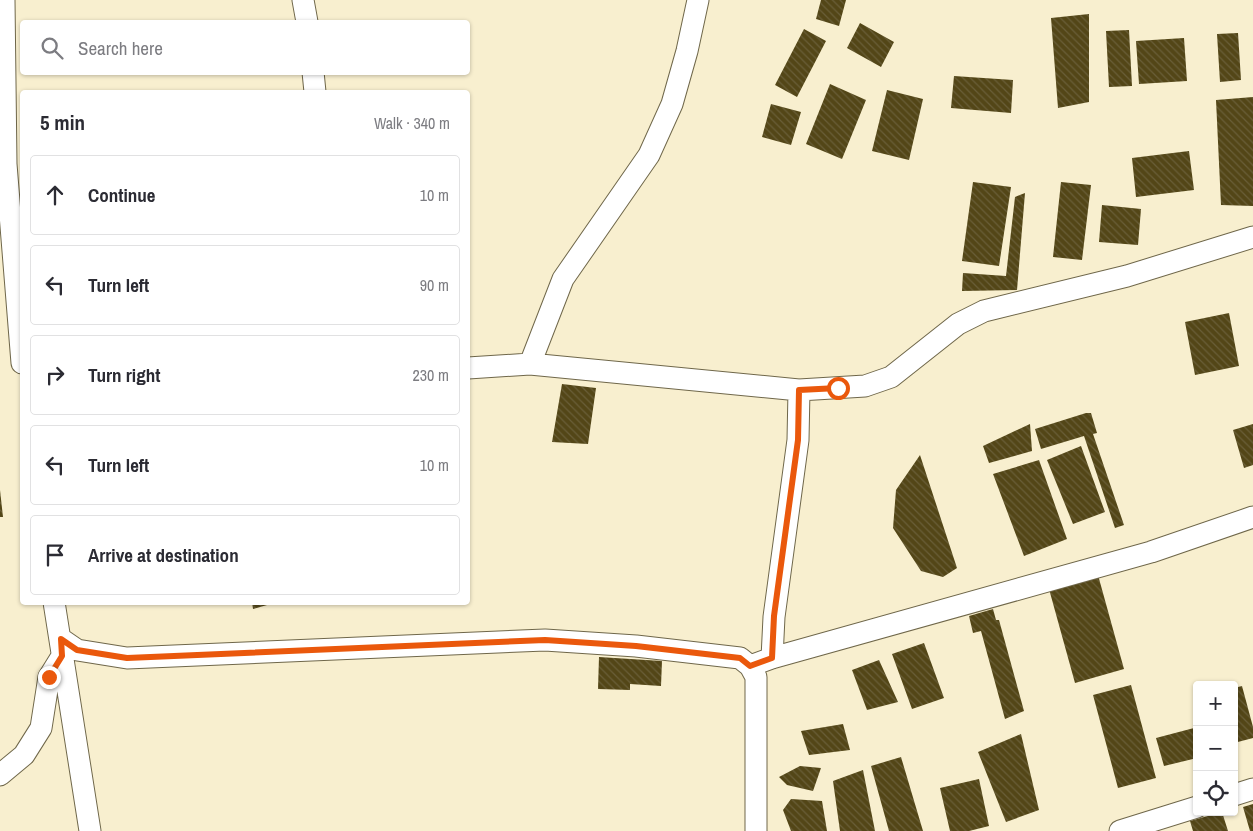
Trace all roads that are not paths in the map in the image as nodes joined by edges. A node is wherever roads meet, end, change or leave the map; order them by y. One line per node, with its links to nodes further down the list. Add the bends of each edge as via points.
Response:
1 (4, 0): 8 (street, via 6,164)
2 (303, 0): 4 (street)
3 (698, 0): 9 (street, via 687,51 668,112 648,155 562,279)
4 (307, 20)
5 (313, 75): 6 (street)
6 (315, 90)
7 (1253, 237): 11 (street, via 1127,276 984,311 958,324 891,377 865,386)
8 (20, 338)
9 (530, 364): 10 (street); 11 (street)
10 (470, 368)
11 (799, 390): 15 (street, via 798,440 774,616)
12 (1253, 517): 15 (street, via 1151,552)
13 (54, 605): 14 (street)
14 (61, 648): 16 (street, via 127,658 545,640 740,658); 17 (street, via 49,677 41,728 24,755); 21 (street)
15 (772, 658): 16 (street)
16 (750, 666): 22 (street, via 756,677)
17 (0, 775)
18 (1253, 789): 19 (street)
19 (1238, 794)
20 (1193, 808): 23 (street)
21 (90, 831)
22 (756, 831)
23 (1120, 831)

